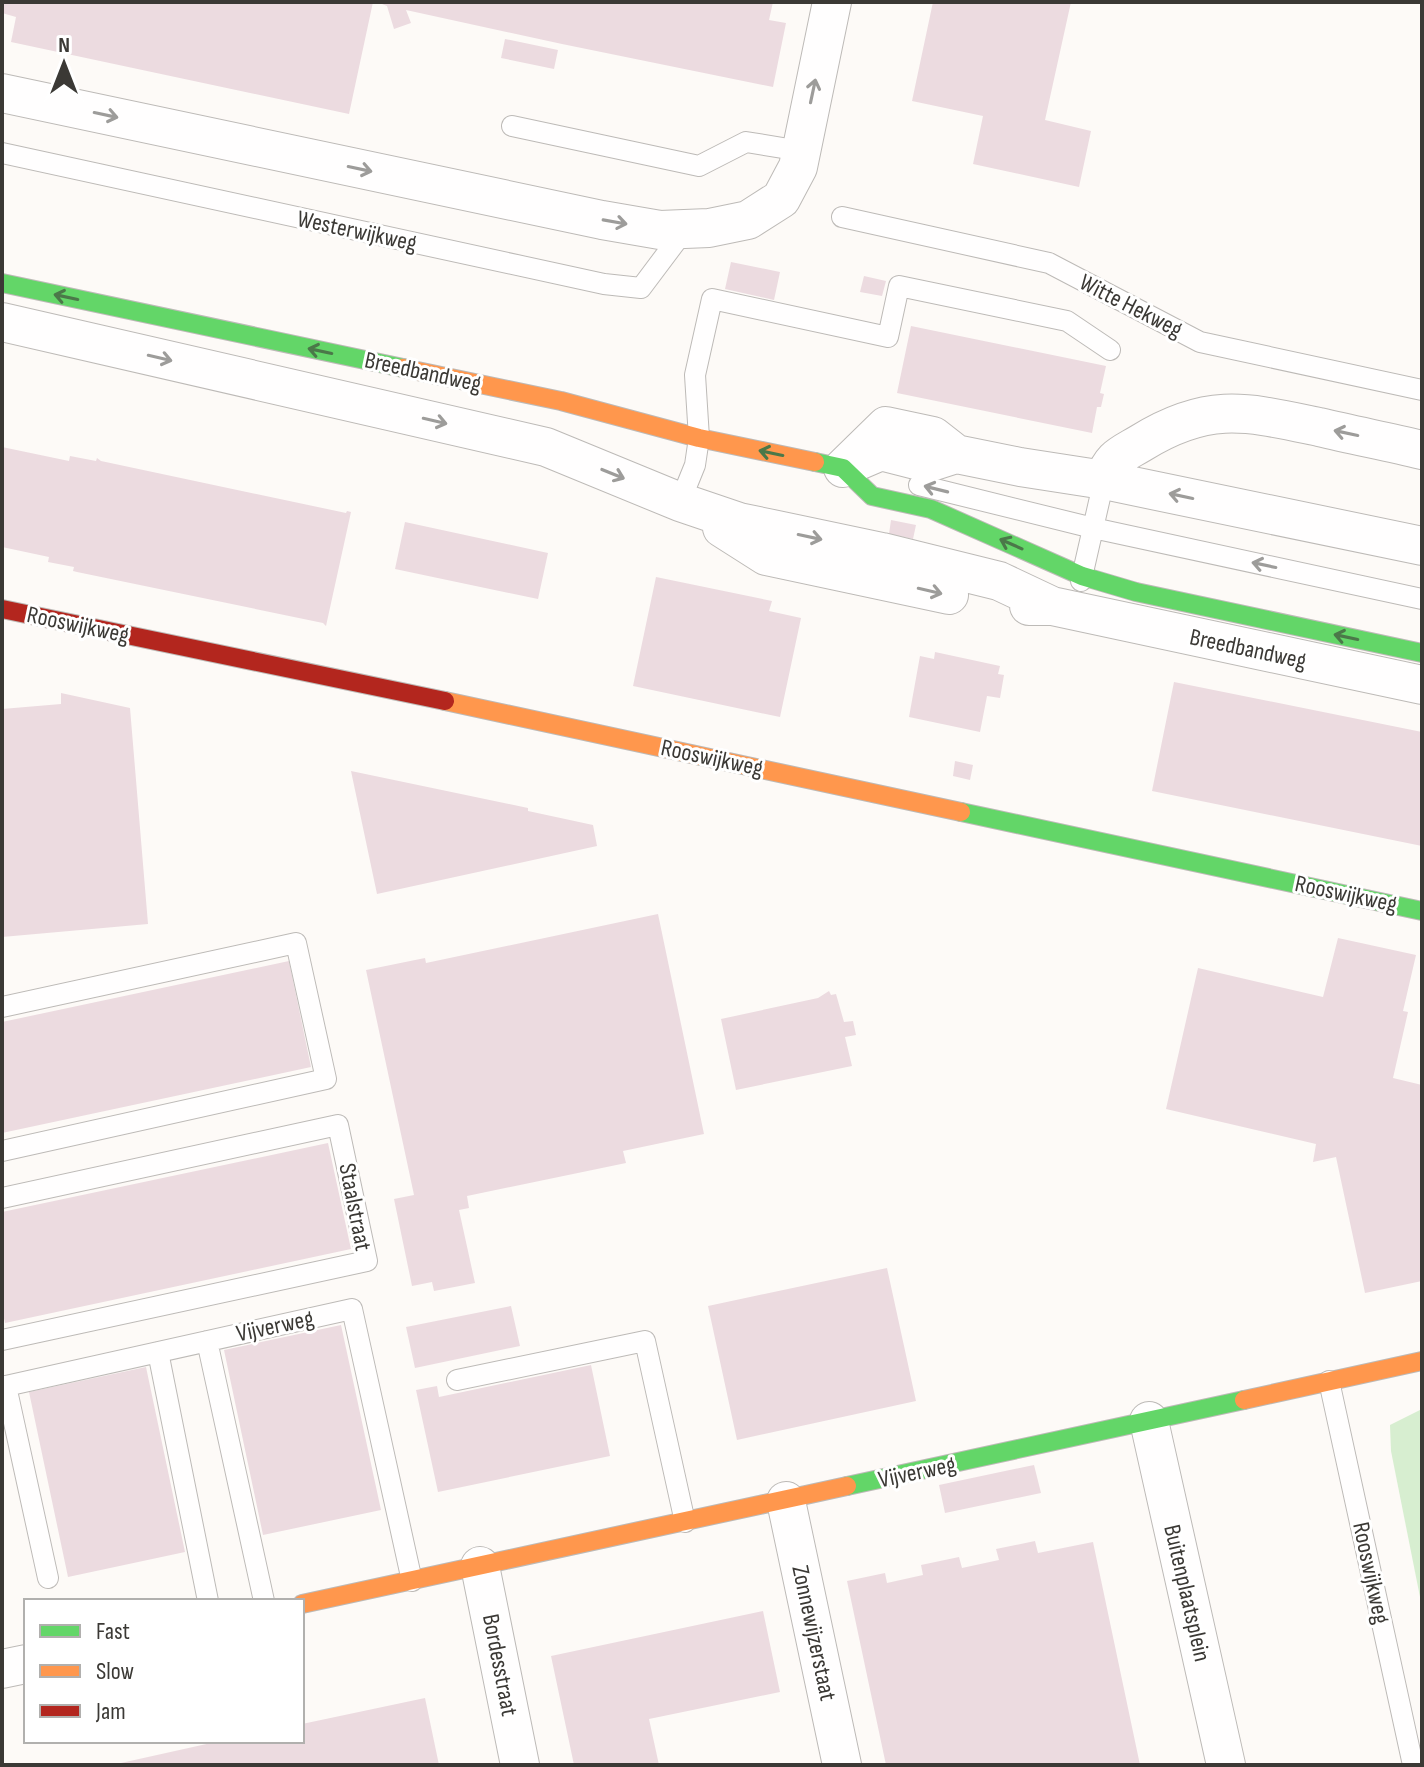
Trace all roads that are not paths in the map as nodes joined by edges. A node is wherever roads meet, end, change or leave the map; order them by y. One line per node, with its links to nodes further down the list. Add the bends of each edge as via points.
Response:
1 (832, 2): 4 (street, one-way to 1)
2 (2, 93): 7 (street, one-way to 7, via 602,220 660,230)
3 (512, 126): 4 (lane, via 699,166 746,142)
4 (801, 151): 7 (street, via 781,199 748,220)
5 (2, 153): 7 (lane, Westerwijkweg, via 604,284 641,288)
6 (842, 217): 11 (lane, Witte Hekweg, via 1049,263 1200,342)
7 (686, 228)
8 (2, 283): 12 (street, Breedbandweg, one-way to 8, via 561,401)
9 (2, 322): 17 (street, Breedbandweg, one-way to 17, via 546,447)
10 (1110, 350): 12 (lane, via 1067,321 899,286 888,337 712,299 695,375)
11 (1422, 390)
12 (699, 438): 14 (street, Breedbandweg, one-way to 12); 17 (lane)
13 (1422, 450): 15 (street, one-way to 15, via 1251,413 1219,413 1154,435 1109,463)
14 (859, 472): 15 (street, via 886,426 933,436 956,454); 20 (street, Breedbandweg, one-way to 14, via 931,509 872,496)
15 (1104, 480): 18 (lane); 19 (street, one-way to 15)
16 (899, 481): 18 (lane, one-way to 16)
17 (680, 502): 20 (street, Breedbandweg, one-way to 20, via 739,522)
18 (1093, 528): 20 (lane); 21 (lane, one-way to 18)
19 (1422, 546)
20 (1070, 598): 23 (street, Breedbandweg, one-way to 20, via 1136,592); 24 (street, Breedbandweg)
21 (1422, 599)
22 (2, 609): 25 (street, Rooswijkweg)
23 (1422, 653)
24 (1422, 685)
25 (1422, 911)
26 (2, 1007): 27 (lane, via 296,943 326,1079)
27 (2, 1151)
28 (2, 1198): 29 (lane, Staalstraat, via 338,1125 367,1261)
29 (2, 1340)
30 (207, 1341): 31 (lane, Vijverweg); 41 (lane, Vijverweg, via 352,1309); 43 (lane, Vijverweg)
31 (158, 1352): 35 (lane, Vijverweg); 42 (lane)
32 (1422, 1361): 34 (street, Vijverweg)
33 (457, 1380): 38 (lane, via 645,1341)
34 (1329, 1381): 36 (street, Vijverweg); 50 (lane, Rooswijkweg)
35 (4, 1386): 40 (lane)
36 (1149, 1421): 37 (street, Vijverweg); 49 (street, Buitenplaatsplein)
37 (786, 1501): 38 (street, Vijverweg); 48 (street, Zonnewijzerstaat)
38 (685, 1522): 39 (street, Vijverweg)
39 (480, 1566): 41 (street, Vijverweg); 47 (street, Bordesstraat)
40 (48, 1578)
41 (412, 1581): 44 (street, Vijverweg)
42 (208, 1599)
43 (264, 1599)
44 (304, 1604)
45 (24, 1664): 46 (street)
46 (2, 1669)
47 (520, 1765)
48 (842, 1765)
49 (1226, 1765)
50 (1413, 1765)

